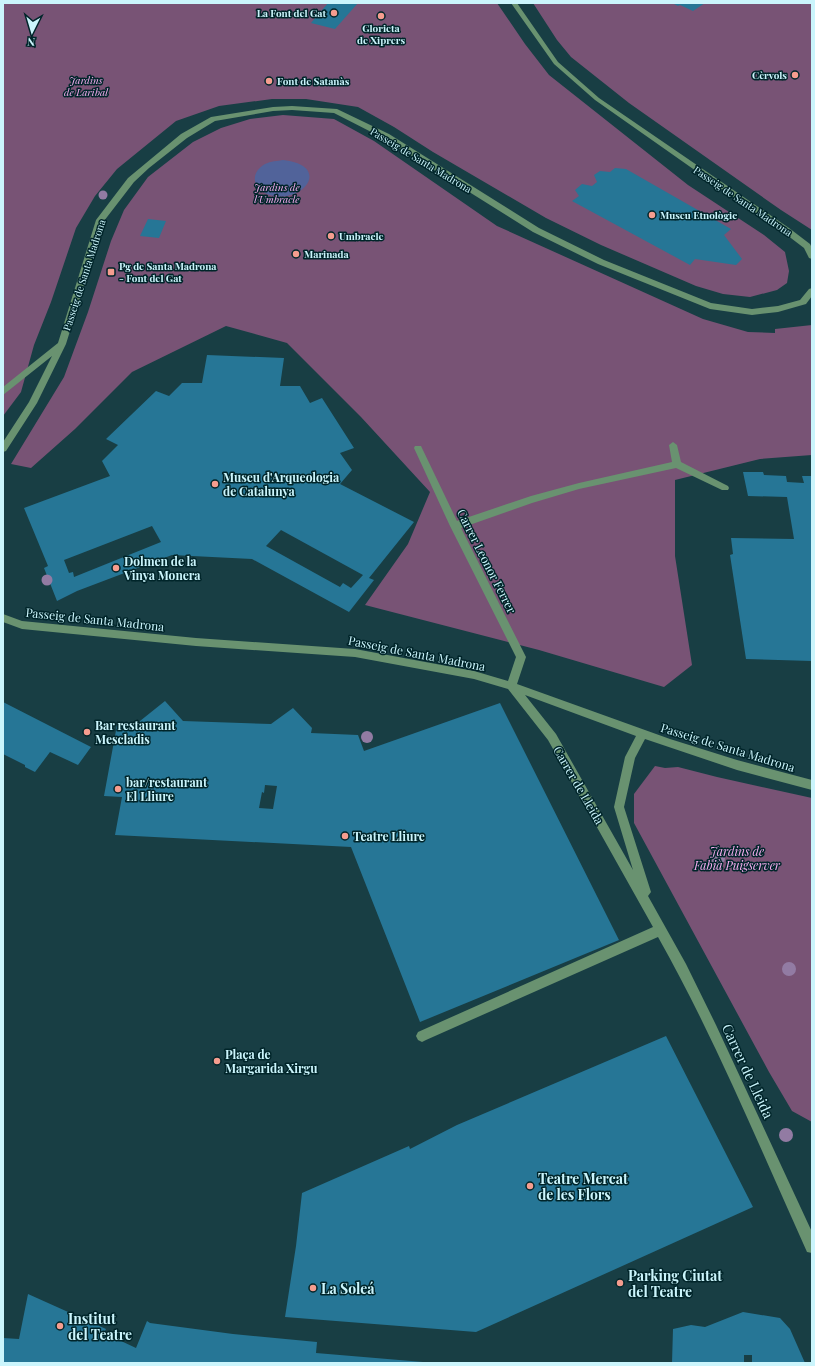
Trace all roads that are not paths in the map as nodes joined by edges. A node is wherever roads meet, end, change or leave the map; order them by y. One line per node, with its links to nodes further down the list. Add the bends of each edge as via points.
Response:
1 (514, 3): 2 (street, Passeig de Santa Madrona, via 556,63 597,99 786,230 807,246)
2 (812, 256)
3 (812, 291): 4 (street, Passeig de Santa Madrona, via 803,302 778,310 752,312 710,306 600,262 536,230 386,136 335,111 273,109 213,119 184,136 131,180 100,220)
4 (62, 344): 5 (street); 8 (street, Passeig de Santa Madrona, via 33,403)
5 (3, 392)
6 (673, 445): 9 (street)
7 (418, 448): 11 (street, Carrer Leonor Ferrer)
8 (3, 449)
9 (678, 464): 10 (street); 11 (street, via 579,486)
10 (725, 488)
11 (454, 526): 13 (street, Carrer Leonor Ferrer, via 521,656)
12 (3, 618): 13 (street, Passeig de Santa Madrona, via 22,625 196,642 356,653 474,675)
13 (510, 686): 14 (street, Passeig de Santa Madrona); 16 (street, Carrer de Lleida, via 552,737)
14 (642, 734): 15 (street, Passeig de Santa Madrona, via 736,765); 16 (street, Carrer de Lleida, via 630,757 619,807)
15 (812, 786)
16 (651, 911): 17 (street, Carrer de Lleida)
17 (660, 930): 18 (street); 19 (street, Carrer de Lleida, via 712,1029)
18 (422, 1036)
19 (812, 1247)

